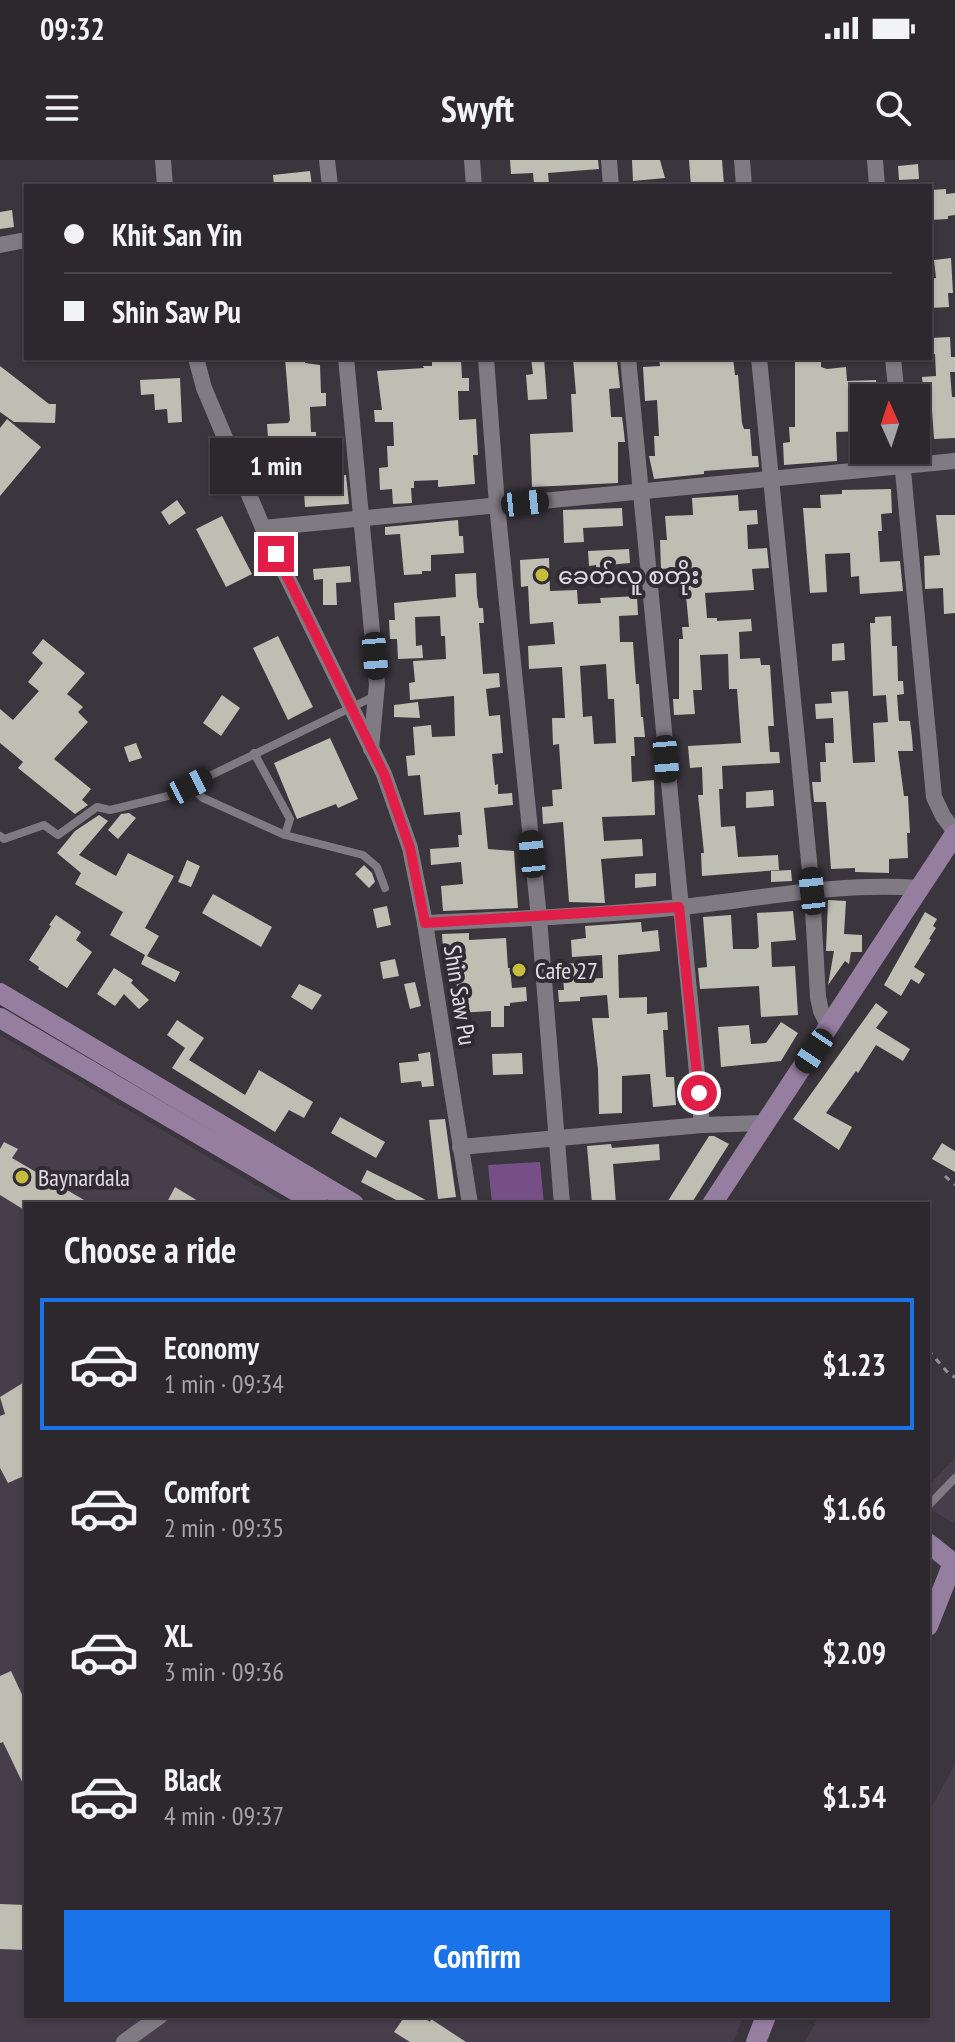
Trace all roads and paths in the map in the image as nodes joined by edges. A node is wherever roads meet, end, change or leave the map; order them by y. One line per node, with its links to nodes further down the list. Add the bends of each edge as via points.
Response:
1 (163, 160): 7 (street)
2 (327, 160): 8 (street)
3 (472, 160): 9 (street)
4 (609, 160): 10 (street)
5 (742, 160): 11 (street)
6 (875, 160): 12 (street)
7 (165, 184)
8 (330, 184)
9 (474, 184)
10 (611, 184)
11 (744, 184)
12 (877, 184)
13 (24, 240): 14 (street)
14 (0, 245)
15 (197, 360): 30 (street, Shin Saw Pu)
16 (346, 360): 29 (street)
17 (486, 360): 28 (street)
18 (628, 360): 27 (street)
19 (759, 360): 26 (street)
20 (893, 360): 21 (street)
21 (896, 384)
22 (930, 460): 23 (street)
23 (955, 461)
24 (864, 464): 26 (street)
25 (903, 464): 36 (street, via 934,797)
26 (770, 479): 27 (street); 41 (street)
27 (641, 492): 28 (street); 42 (street)
28 (497, 505): 29 (street); 43 (street)
29 (361, 518): 30 (street); 31 (street)
30 (263, 528): 32 (street, Shin Saw Pu)
31 (377, 695): 32 (lane); 33 (street)
32 (352, 709): 33 (street, Shin Saw Pu); 34 (lane)
33 (371, 749): 44 (street, Shin Saw Pu, via 410,848)
34 (254, 753): 35 (lane); 37 (lane, via 290,819)
35 (190, 786): 37 (lane, via 203,798); 38 (lane, via 145,803 110,810 97,807 58,835 44,825)
36 (955, 833): 40 (main road)
37 (285, 835): 39 (lane, via 363,855 377,867)
38 (1, 840)
39 (385, 888)
40 (918, 888): 41 (street); 48 (main road)
41 (812, 891): 42 (street); 48 (street, via 818,997)
42 (679, 907): 43 (street); 51 (street)
43 (539, 918): 44 (street); 52 (street)
44 (425, 923): 53 (street, Shin Saw Pu)
45 (0, 993): 47 (main road)
46 (0, 1018): 49 (main road)
47 (54, 1025): 49 (main road); 57 (main road)
48 (829, 1027): 50 (main road)
49 (45, 1045): 56 (main road)
50 (766, 1123): 51 (street); 60 (main road)
51 (702, 1125): 52 (street)
52 (556, 1139): 53 (street); 59 (street)
53 (460, 1147): 58 (street, Shin Saw Pu)
54 (945, 1176): 55 (path)
55 (955, 1185)
56 (315, 1202)
57 (351, 1202)
58 (470, 1202)
59 (562, 1202)
60 (713, 1202)
61 (930, 1352): 62 (path)
62 (955, 1377)
63 (955, 1478): 64 (lane)
64 (930, 1504)
65 (930, 1545): 67 (main road)
66 (930, 1553): 67 (main road)
67 (954, 1564): 68 (main road)
68 (930, 1621)
69 (157, 2018): 71 (street)
70 (765, 2018): 72 (main road)
71 (124, 2042)
72 (756, 2042)

